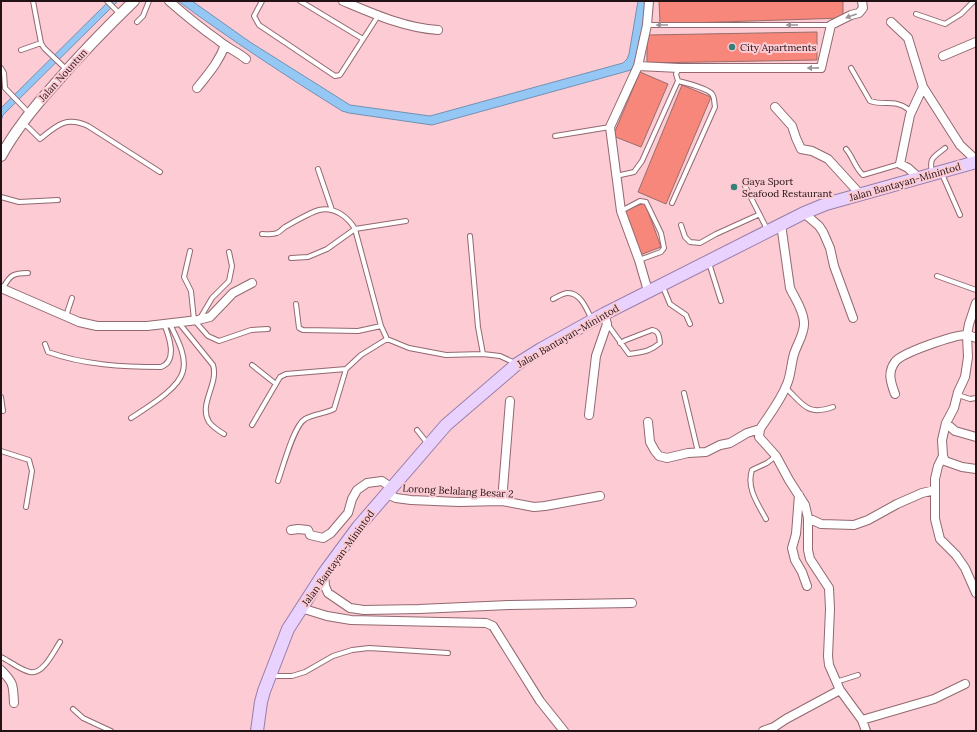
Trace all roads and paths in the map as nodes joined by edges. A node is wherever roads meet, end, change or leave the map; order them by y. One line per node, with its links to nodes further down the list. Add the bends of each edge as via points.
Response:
1 (33, 1): 22 (lane)
2 (107, 1): 12 (lane)
3 (134, 1): 12 (street, Jalan Nountun)
4 (149, 1): 15 (lane, via 143,16)
5 (169, 1): 23 (street)
6 (262, 1): 20 (lane, via 254,16 259,25 333,75 340,75)
7 (300, 1): 20 (lane)
8 (343, 1): 14 (street)
9 (650, 1): 17 (street)
10 (862, 1): 18 (street, one-way to 18, via 863,8 859,13)
11 (974, 1): 13 (lane, via 946,24)
12 (117, 11): 31 (street, Jalan Nountun)
13 (916, 14)
14 (378, 16): 19 (street, via 421,29); 20 (lane)
15 (137, 22)
16 (891, 22): 34 (street, via 908,38)
17 (647, 25): 18 (lane, one-way to 17); 27 (street)
18 (831, 25): 29 (street, one-way to 29, via 821,68)
19 (438, 30)
20 (363, 39)
21 (976, 42): 25 (street)
22 (42, 43): 24 (lane); 31 (lane)
23 (225, 45): 26 (street); 33 (street, via 221,56)
24 (21, 50)
25 (943, 56)
26 (246, 59)
27 (638, 66): 29 (street); 39 (street)
28 (1, 68): 36 (lane, via 5,88)
29 (680, 68): 32 (lane, via 676,74)
30 (851, 68): 37 (lane, via 870,101 897,103 908,109)
31 (67, 70): 36 (street, Jalan Nountun)
32 (678, 81): 49 (lane, via 638,166 634,172); 55 (lane, via 711,93 715,107)
33 (197, 88)
34 (923, 88): 37 (street); 44 (street, via 960,145)
35 (775, 107): 52 (street, via 792,126 801,149 828,158)
36 (29, 113): 38 (street, Jalan Nountun)
37 (910, 115): 45 (street)
38 (22, 123): 43 (street, Jalan Nountun); 47 (lane, via 40,139 59,125 77,121)
39 (610, 127): 40 (lane); 49 (street)
40 (555, 136)
41 (945, 148): 48 (lane, via 930,163)
42 (846, 149): 45 (lane, via 858,171 864,175)
43 (1, 156)
44 (975, 163): 48 (main road, Jalan Bantayan-Minintod)
45 (900, 164): 50 (street)
46 (318, 169): 56 (lane)
47 (160, 172)
48 (937, 173): 50 (main road, Jalan Bantayan-Minintod); 60 (lane)
49 (616, 176): 57 (street)
50 (919, 178): 52 (main road, Jalan Bantayan-Minintod)
51 (745, 186): 59 (lane)
52 (860, 194): 58 (main road, Jalan Bantayan-Minintod)
53 (1, 197): 54 (lane, via 19,202)
54 (58, 200)
55 (672, 203)
56 (332, 210): 64 (lane, via 343,215); 66 (lane, via 319,210 277,233)
57 (621, 210): 71 (street); 71 (lane, via 640,201 646,202 661,233 664,248 661,252)
58 (804, 212): 62 (main road, Jalan Bantayan-Minintod); 86 (street, via 823,232)
59 (758, 215): 63 (lane, via 700,243 690,242 685,237); 65 (lane)
60 (960, 215)
61 (406, 221): 64 (lane)
62 (781, 224): 65 (main road, Jalan Bantayan-Minintod); 105 (street, via 790,288 804,320 804,328)
63 (681, 225)
64 (355, 229): 70 (lane, via 327,249 308,257); 93 (lane)
65 (768, 231): 72 (main road, Jalan Bantayan-Minintod)
66 (262, 234)
67 (470, 236): 100 (lane, via 478,327)
68 (190, 251): 88 (lane, via 184,278 191,291)
69 (228, 252): 88 (lane, via 232,266 229,281)
70 (291, 258)
71 (639, 260): 79 (street)
72 (708, 261): 76 (main road, Jalan Bantayan-Minintod); 82 (lane)
73 (28, 273): 77 (lane, via 12,275)
74 (938, 276): 78 (lane)
75 (252, 283): 88 (street, via 233,293 210,317)
76 (662, 284): 79 (main road, Jalan Bantayan-Minintod); 92 (lane, via 670,304 686,314)
77 (2, 288): 85 (street)
78 (976, 290)
79 (648, 292): 87 (main road, Jalan Bantayan-Minintod)
80 (72, 298): 85 (lane)
81 (553, 299): 89 (lane, via 567,292 574,294 581,299)
82 (722, 301)
83 (976, 303): 95 (street)
84 (296, 304): 93 (lane, via 299,328 302,330 358,331)
85 (66, 317): 91 (street, via 97,326)
86 (853, 318)
87 (605, 319): 89 (main road, Jalan Bantayan-Minintod); 98 (lane); 114 (street, via 596,356)
88 (196, 320): 90 (street); 94 (lane, via 208,336 219,341 251,330)
89 (592, 320): 101 (main road, Jalan Bantayan-Minintod)
90 (179, 322): 91 (street); 121 (lane, via 213,365 215,379 206,404 207,412 209,422)
91 (167, 324): 99 (lane, via 171,353 169,362 161,367 128,367 64,358 48,352); 115 (lane, via 179,343 183,371 164,396)
92 (690, 324)
93 (381, 326): 97 (lane)
94 (268, 329)
95 (967, 335): 96 (street); 106 (street, via 968,357 965,377); 108 (street, via 922,347 896,360 889,377)
96 (976, 338)
97 (387, 339): 100 (lane, via 409,348 446,355); 103 (lane, via 361,355)
98 (620, 343): 98 (lane, via 652,330 659,334 660,343 648,351 629,354)
99 (45, 344)
100 (483, 354): 101 (lane, via 500,356)
101 (517, 364): 123 (main road, Jalan Bantayan-Minintod)
102 (252, 365): 104 (lane)
103 (346, 369): 104 (lane, via 286,374 280,377); 129 (lane, via 334,409 304,419 296,429)
104 (276, 384): 118 (lane)
105 (786, 388): 112 (lane, via 808,409 822,410); 119 (street)
106 (958, 392): 110 (lane, via 961,396); 117 (street, via 954,408)
107 (684, 393): 125 (lane)
108 (895, 394)
109 (1, 396): 113 (lane)
110 (976, 398)
111 (510, 401): 134 (street)
112 (833, 407)
113 (2, 411)
114 (589, 415)
115 (131, 418)
116 (648, 422): 125 (street, via 650,442 659,456 667,458)
117 (946, 423): 122 (street, via 955,431); 127 (street, via 942,440)
118 (252, 425)
119 (760, 429): 125 (street, via 706,452); 126 (street, via 759,437)
120 (417, 430): 123 (lane)
121 (224, 434)
122 (976, 437)
123 (429, 444): 131 (main road, Jalan Bantayan-Minintod)
124 (1, 451): 135 (lane, via 29,460 32,472)
125 (698, 452)
126 (776, 456): 132 (street); 137 (lane, via 752,470 750,476 751,488)
127 (944, 456): 128 (street, via 945,461); 130 (street, via 936,472)
128 (974, 470)
129 (278, 481)
130 (935, 490): 136 (street, via 922,493 854,525 821,524); 141 (street, via 935,518 940,539 956,555)
131 (390, 491): 134 (street, Lorong Belalang Besar 2, via 396,498 411,500); 138 (street, Lorong Belalang Besar 2, via 382,482 367,483 357,490 348,513 331,533 323,538 310,535 308,530); 139 (main road, Jalan Bantayan-Minintod, via 358,527)
132 (799, 495): 136 (street); 140 (street, via 796,534 792,548)
133 (600, 496): 134 (street, Lorong Belalang Besar 2, via 545,506)
134 (502, 501)
135 (26, 507)
136 (808, 518): 150 (street, via 810,559 829,588 828,656)
137 (766, 519)
138 (290, 530)
139 (324, 573): 142 (street, via 324,586 328,593 350,608 364,610); 143 (main road, Jalan Bantayan-Minintod)
140 (807, 586)
141 (976, 593)
142 (632, 603)
143 (301, 608): 149 (main road, Jalan Bantayan-Minintod, via 288,629); 158 (street, via 351,620 486,623 493,626 540,701)
144 (60, 642): 146 (lane, via 41,669 35,672 28,672)
145 (448, 653): 149 (lane, via 369,648 352,650 333,656 305,672 292,676)
146 (1, 657)
147 (1, 670): 153 (street, via 14,687)
148 (858, 675): 150 (lane)
149 (269, 676): 157 (main road, Jalan Bantayan-Minintod, via 261,702)
150 (836, 682): 152 (street)
151 (965, 684): 155 (street, via 934,699)
152 (840, 690): 155 (street); 159 (street)
153 (14, 703)
154 (73, 709): 156 (lane, via 83,718)
155 (862, 720): 160 (street)
156 (111, 731)
157 (257, 731)
158 (564, 731)
159 (763, 731)
160 (866, 731)

